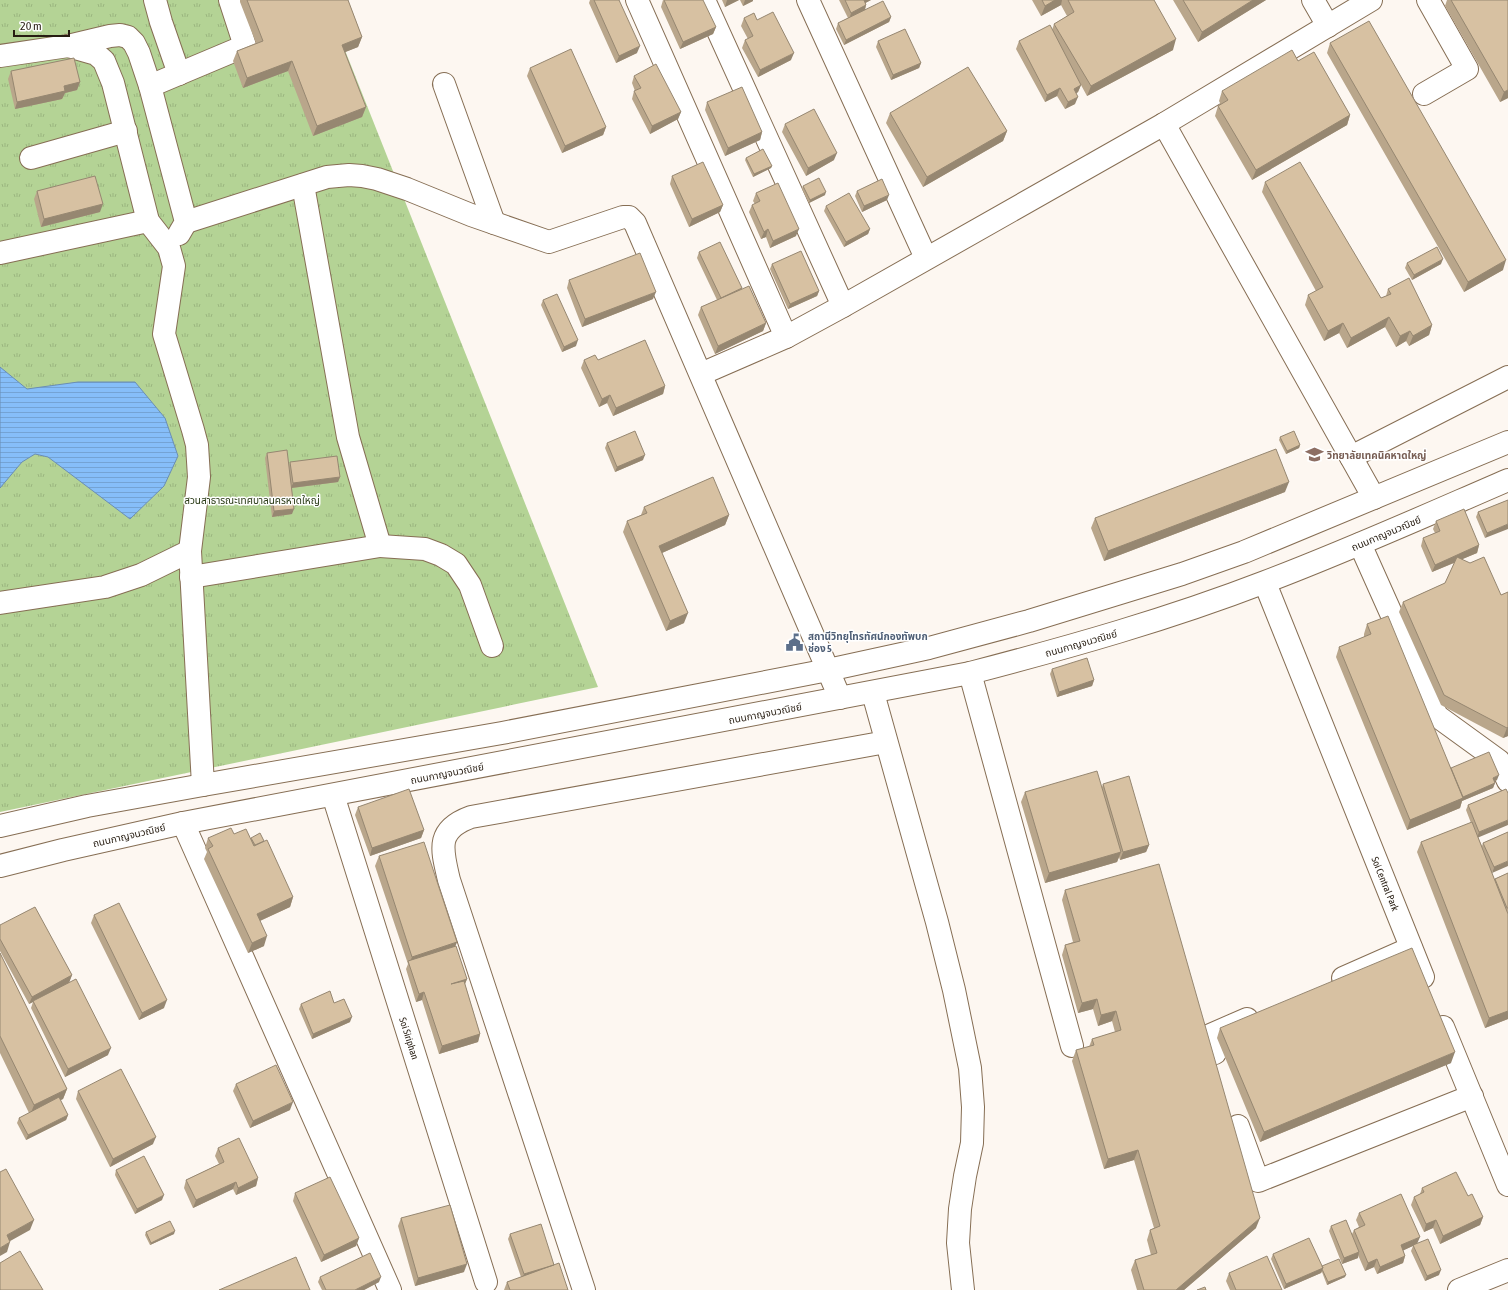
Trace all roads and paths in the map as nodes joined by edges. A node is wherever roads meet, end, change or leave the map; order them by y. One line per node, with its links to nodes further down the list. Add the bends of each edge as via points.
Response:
1 (155, 0): 12 (street)
2 (230, 0): 12 (street, via 245,46)
3 (637, 0): 27 (street)
4 (704, 0): 26 (street)
5 (808, 0): 25 (street)
6 (1313, 0): 9 (street)
7 (1370, 0): 9 (street)
8 (1428, 0): 15 (street, via 1466,69)
9 (1328, 26): 16 (street)
10 (68, 46): 11 (street); 14 (street, via 124,35 134,43); 17 (street, via 96,54 104,62 113,83)
11 (0, 56)
12 (179, 74): 14 (street)
13 (444, 84): 22 (street)
14 (150, 86): 21 (street)
15 (1424, 94)
16 (1164, 124): 25 (street); 31 (street)
17 (126, 130): 18 (street); 20 (street)
18 (31, 158)
19 (303, 185): 21 (street); 22 (street, via 338,175 362,176 407,189); 35 (street, via 348,437)
20 (148, 221): 23 (street); 24 (street)
21 (186, 222): 23 (street)
22 (494, 223): 28 (street, via 549,242 629,217 635,222)
23 (169, 248): 36 (street, via 174,266 164,334 193,430 199,461)
24 (0, 254)
25 (926, 258): 26 (street)
26 (843, 306): 27 (street)
27 (786, 337): 28 (street)
28 (701, 374): 41 (street)
29 (1508, 377): 31 (street)
30 (1508, 442): 33 (street)
31 (1351, 457): 33 (street)
32 (1508, 480): 34 (street, ถนนกาญจนวณิชย์)
33 (1374, 498): 41 (street, via 1244,552 1182,574 1029,621 929,648)
34 (1360, 544): 38 (street, ถนนกาญจนวณิชย์); 46 (street, via 1437,716 1500,761)
35 (380, 546): 37 (street); 40 (street, via 425,549 456,564 470,585)
36 (190, 551): 37 (street); 39 (street, via 141,575 105,587)
37 (191, 577): 47 (street)
38 (1264, 583): 42 (street, ถนนกาญจนวณิชย์, via 1135,627); 52 (street, Soi Central Park)
39 (0, 603)
40 (492, 646)
41 (828, 670): 44 (street); 47 (street, via 502,732)
42 (970, 673): 43 (street, ถนนกาญจนวณิชย์); 55 (street)
43 (873, 693): 44 (street, ถนนกาญจนวณิชย์); 45 (street)
44 (840, 698): 48 (street, ถนนกาญจนวณิชย์)
45 (886, 742): 63 (street, via 471,817 450,828 443,848 449,880); 64 (street, via 937,922 970,1068 972,1143 960,1209 958,1243)
46 (1508, 782)
47 (203, 784): 50 (street)
48 (333, 795): 49 (street, ถนนกาญจนวณิชย์); 61 (street, Soi Siriphan)
49 (183, 823): 51 (street, ถนนกาญจนวณิชย์); 62 (street)
50 (0, 826)
51 (0, 866)
52 (1411, 948): 53 (street); 57 (street, Soi Central Park)
53 (1324, 986)
54 (1266, 1011): 56 (street, via 1208,1036)
55 (1072, 1046)
56 (1215, 1053)
57 (1472, 1096): 58 (street, via 1258,1181); 59 (street, Soi Central Park)
58 (1238, 1126)
59 (1508, 1185)
60 (1508, 1270): 65 (street)
61 (486, 1282)
62 (390, 1290)
63 (584, 1290)
64 (963, 1290)
65 (1459, 1290)

